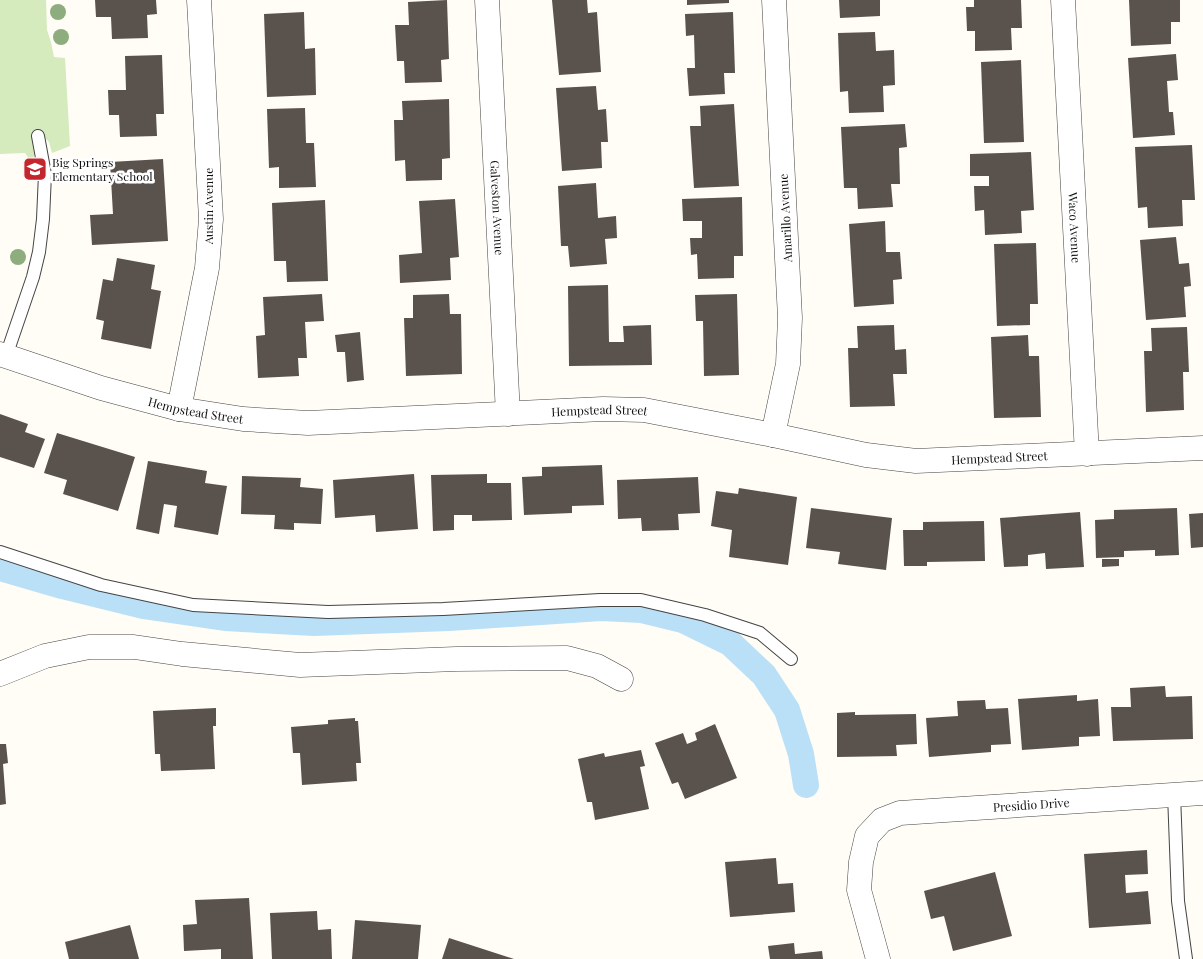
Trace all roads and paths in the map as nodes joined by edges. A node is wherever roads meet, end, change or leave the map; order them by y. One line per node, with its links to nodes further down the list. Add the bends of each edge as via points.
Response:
1 (200, 0): 7 (street, Austin Avenue, via 210,219 207,268)
2 (487, 0): 8 (street, Galveston Avenue)
3 (774, 0): 9 (street, Amarillo Avenue, via 790,318 788,364)
4 (1063, 0): 11 (street, Waco Avenue)
5 (38, 136): 6 (lane, via 45,174 39,252 28,295)
6 (3, 354): 7 (street, Hempstead Street, via 101,388)
7 (179, 409): 8 (street, Hempstead Street, via 243,419 308,422)
8 (508, 414): 9 (street, Hempstead Street, via 644,410)
9 (773, 435): 11 (street, Hempstead Street, via 866,455 916,461)
10 (1203, 448): 11 (street, Hempstead Street)
11 (1087, 454)
12 (0, 552): 13 (lane, via 101,585 193,605 328,612 641,600 705,615 760,633)
13 (791, 659)
14 (0, 674): 15 (street, via 45,656 89,647 134,647 300,665 567,658 597,666)
15 (621, 679)
16 (1203, 793): 17 (street, Presidio Drive)
17 (1174, 794): 18 (street, Presidio Drive, via 900,813 882,820 867,836 859,890); 19 (lane, via 1178,901)
18 (878, 959)
19 (1186, 959)

